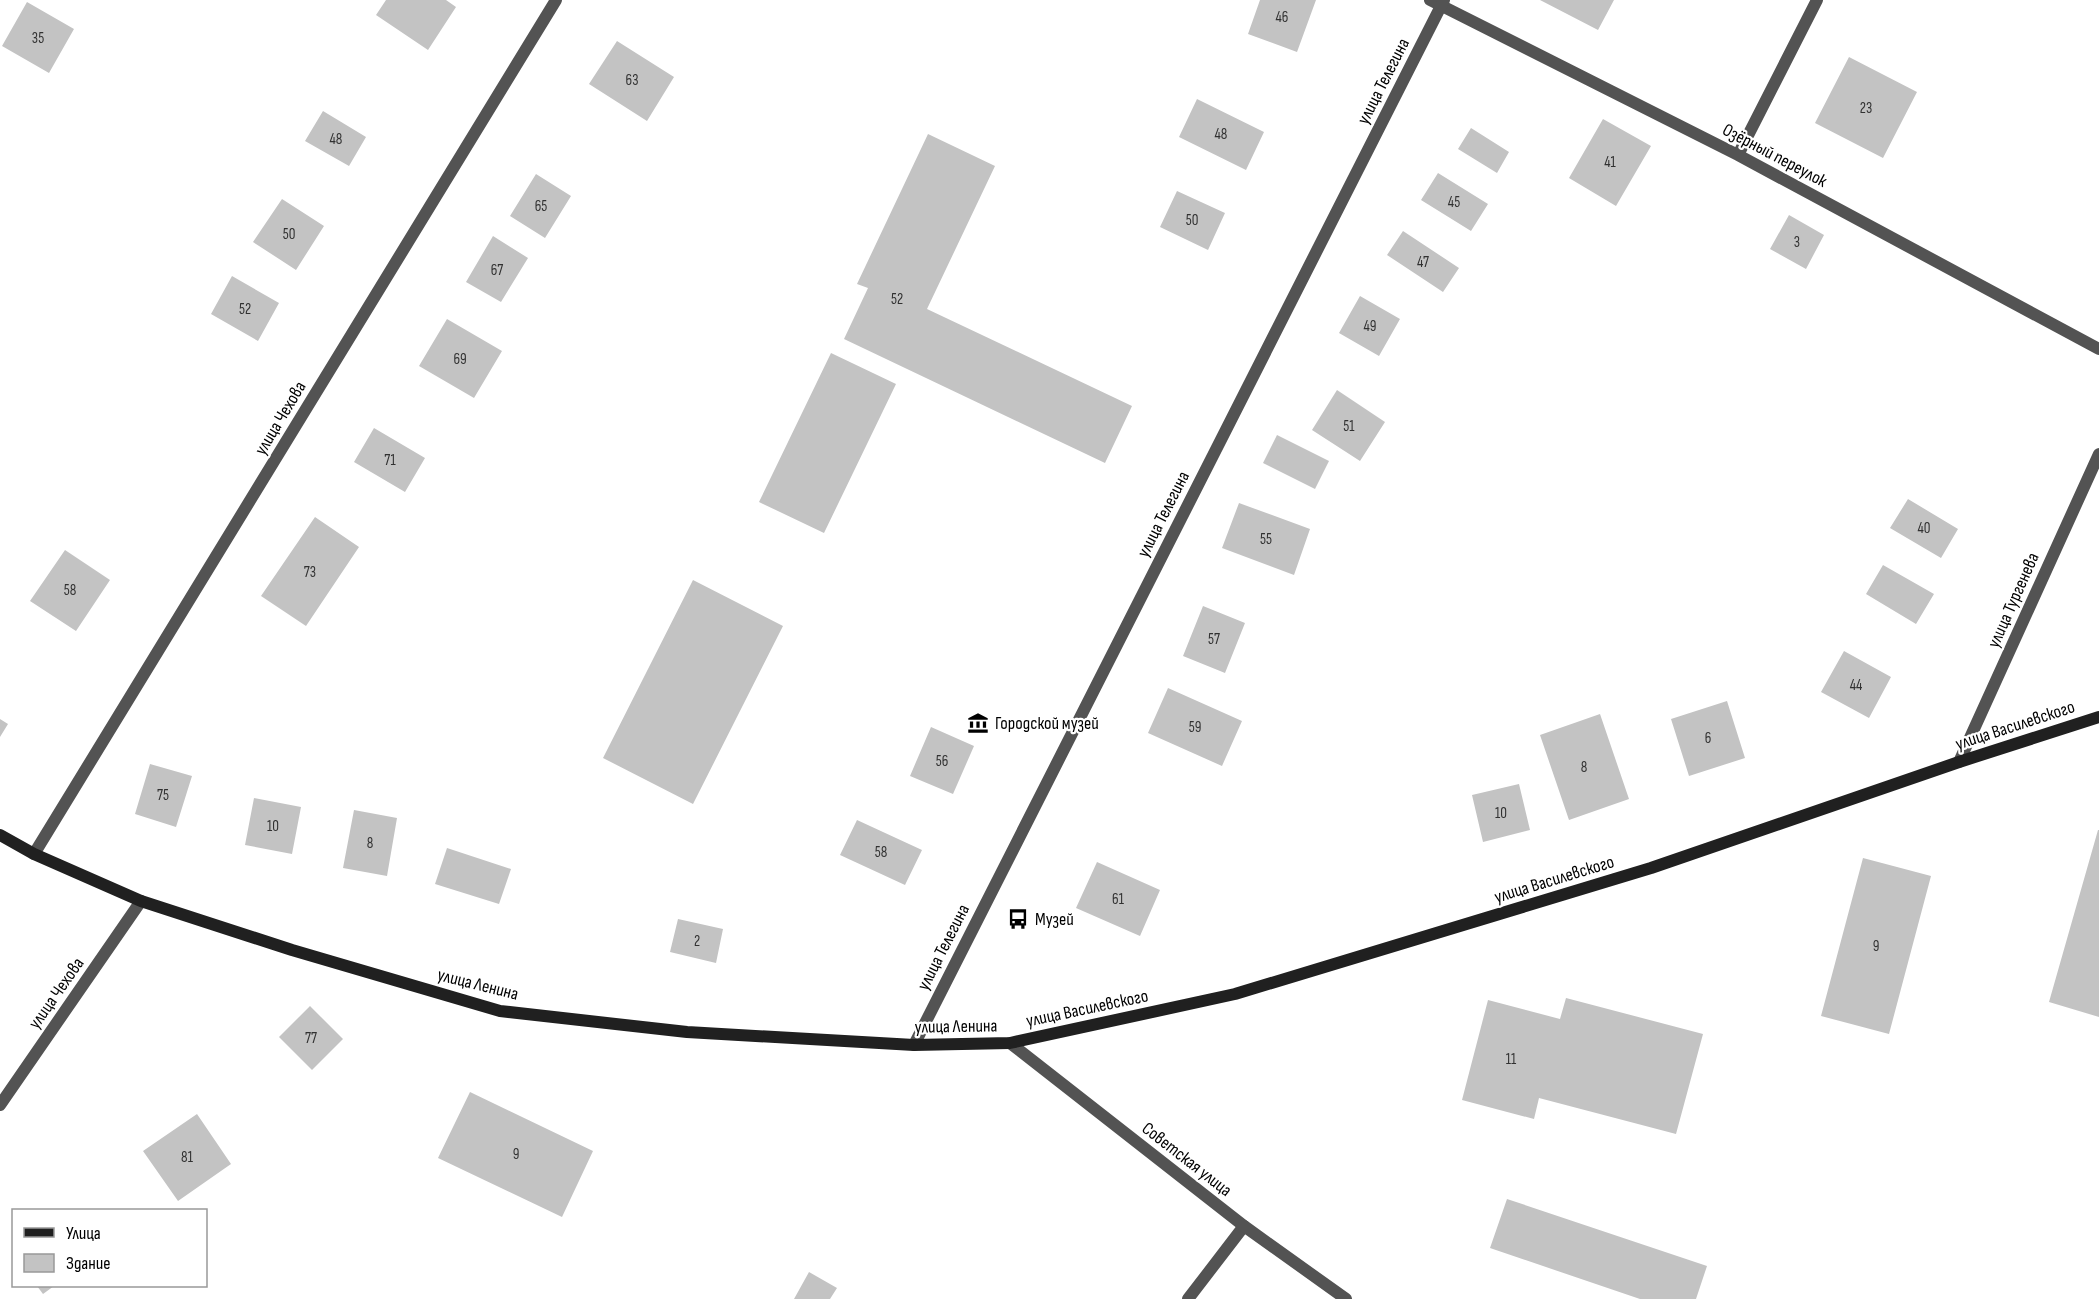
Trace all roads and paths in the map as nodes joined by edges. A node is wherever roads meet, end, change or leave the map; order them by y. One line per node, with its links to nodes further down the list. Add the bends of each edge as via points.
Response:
1 (556, 0): 10 (street, улица Чехова)
2 (1817, 0): 4 (street)
3 (1438, 2): 4 (street, Озёрный переулок); 13 (street, улица Телегина)
4 (1738, 156): 5 (street, Озёрный переулок)
5 (2099, 349)
6 (2099, 454): 8 (street, улица Тургенева)
7 (2099, 717): 8 (main road, улица Василевского)
8 (1959, 762): 12 (main road, улица Василевского, via 1651,868 1235,994)
9 (0, 835): 10 (main road, улица Ленина)
10 (34, 854): 11 (main road, улица Ленина)
11 (141, 901): 13 (main road, улица Ленина, via 500,1011 687,1032); 14 (street, улица Чехова)
12 (1010, 1043): 13 (main road, улица Ленина); 15 (street, Советская улица)
13 (914, 1045)
14 (0, 1104)
15 (1244, 1226): 16 (street); 17 (street, Советская улица)
16 (1188, 1299)
17 (1346, 1299)

